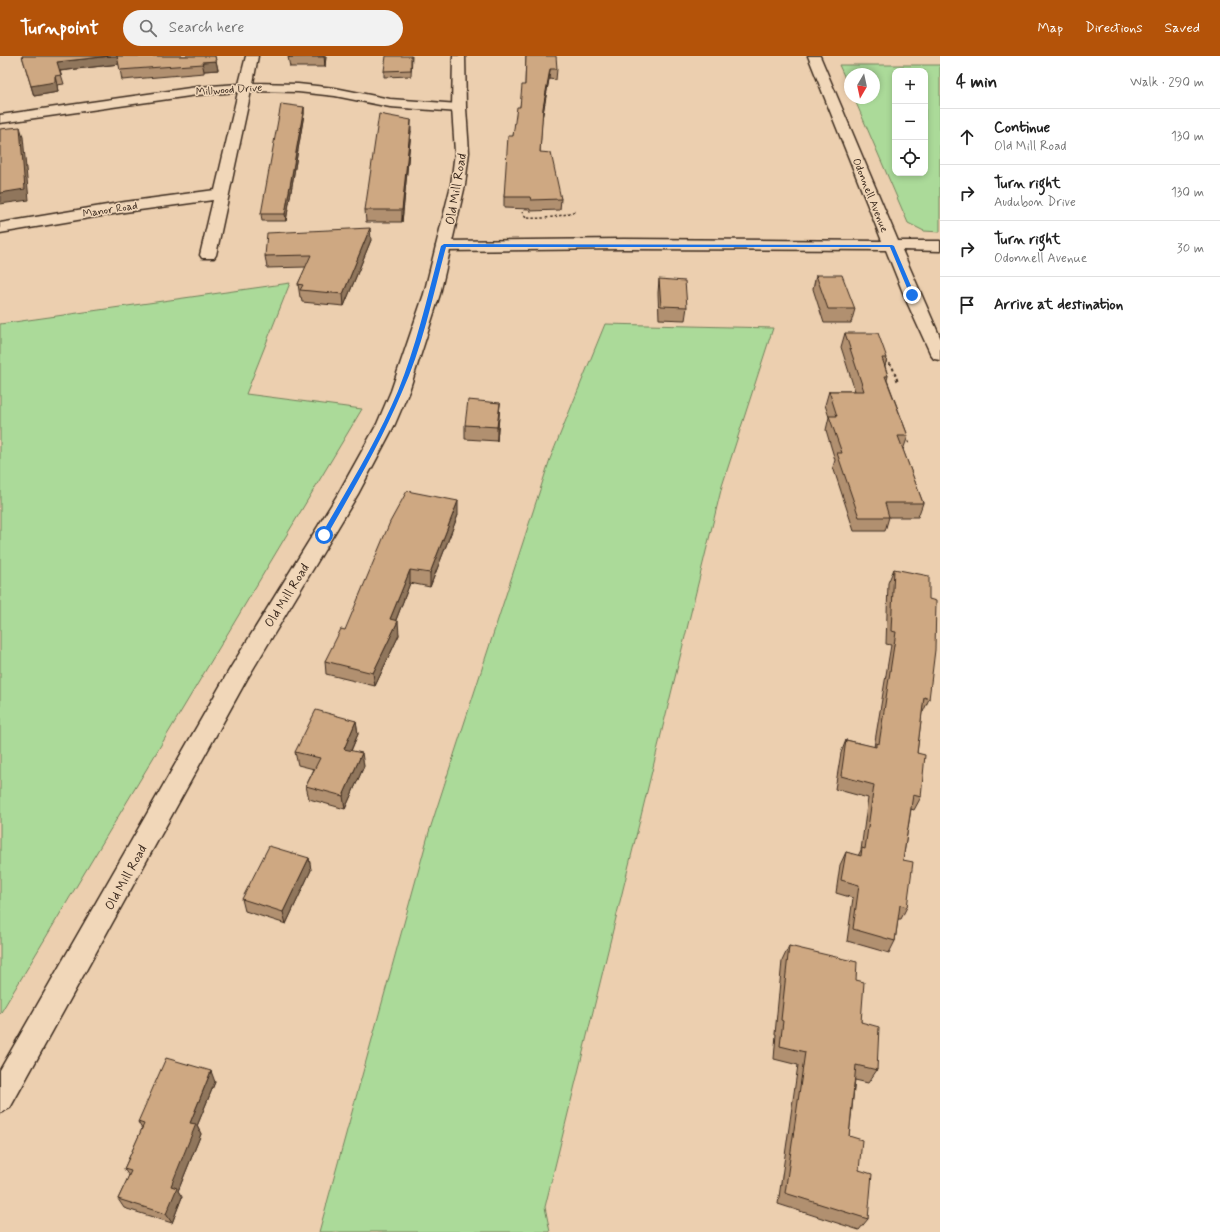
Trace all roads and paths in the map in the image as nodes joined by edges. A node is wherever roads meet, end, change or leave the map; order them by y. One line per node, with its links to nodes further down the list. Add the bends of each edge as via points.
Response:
1 (252, 56): 4 (street)
2 (459, 56): 5 (street, Old Mill Road)
3 (814, 56): 12 (street, Odonnell Avenue)
4 (244, 87): 5 (street, Millwood Drive, via 298,88 335,92 390,103); 6 (street, Millwood Drive, via 197,91); 7 (street)
5 (459, 108): 11 (street, Old Mill Road, via 462,152 458,185)
6 (0, 119)
7 (221, 194): 10 (street, Manor Road); 14 (street)
8 (576, 211): 9 (path, via 553,219 526,218)
9 (522, 212)
10 (0, 228)
11 (444, 246): 12 (street); 20 (street, Old Mill Road, via 419,338 402,386 368,458 347,497 239,673)
12 (892, 246): 13 (street); 15 (street, Odonnell Avenue)
13 (940, 246)
14 (208, 255)
15 (940, 355)
16 (882, 360): 17 (path, via 889,362 894,368)
17 (898, 382)
18 (903, 430): 19 (path)
19 (909, 443)
20 (0, 1098)

